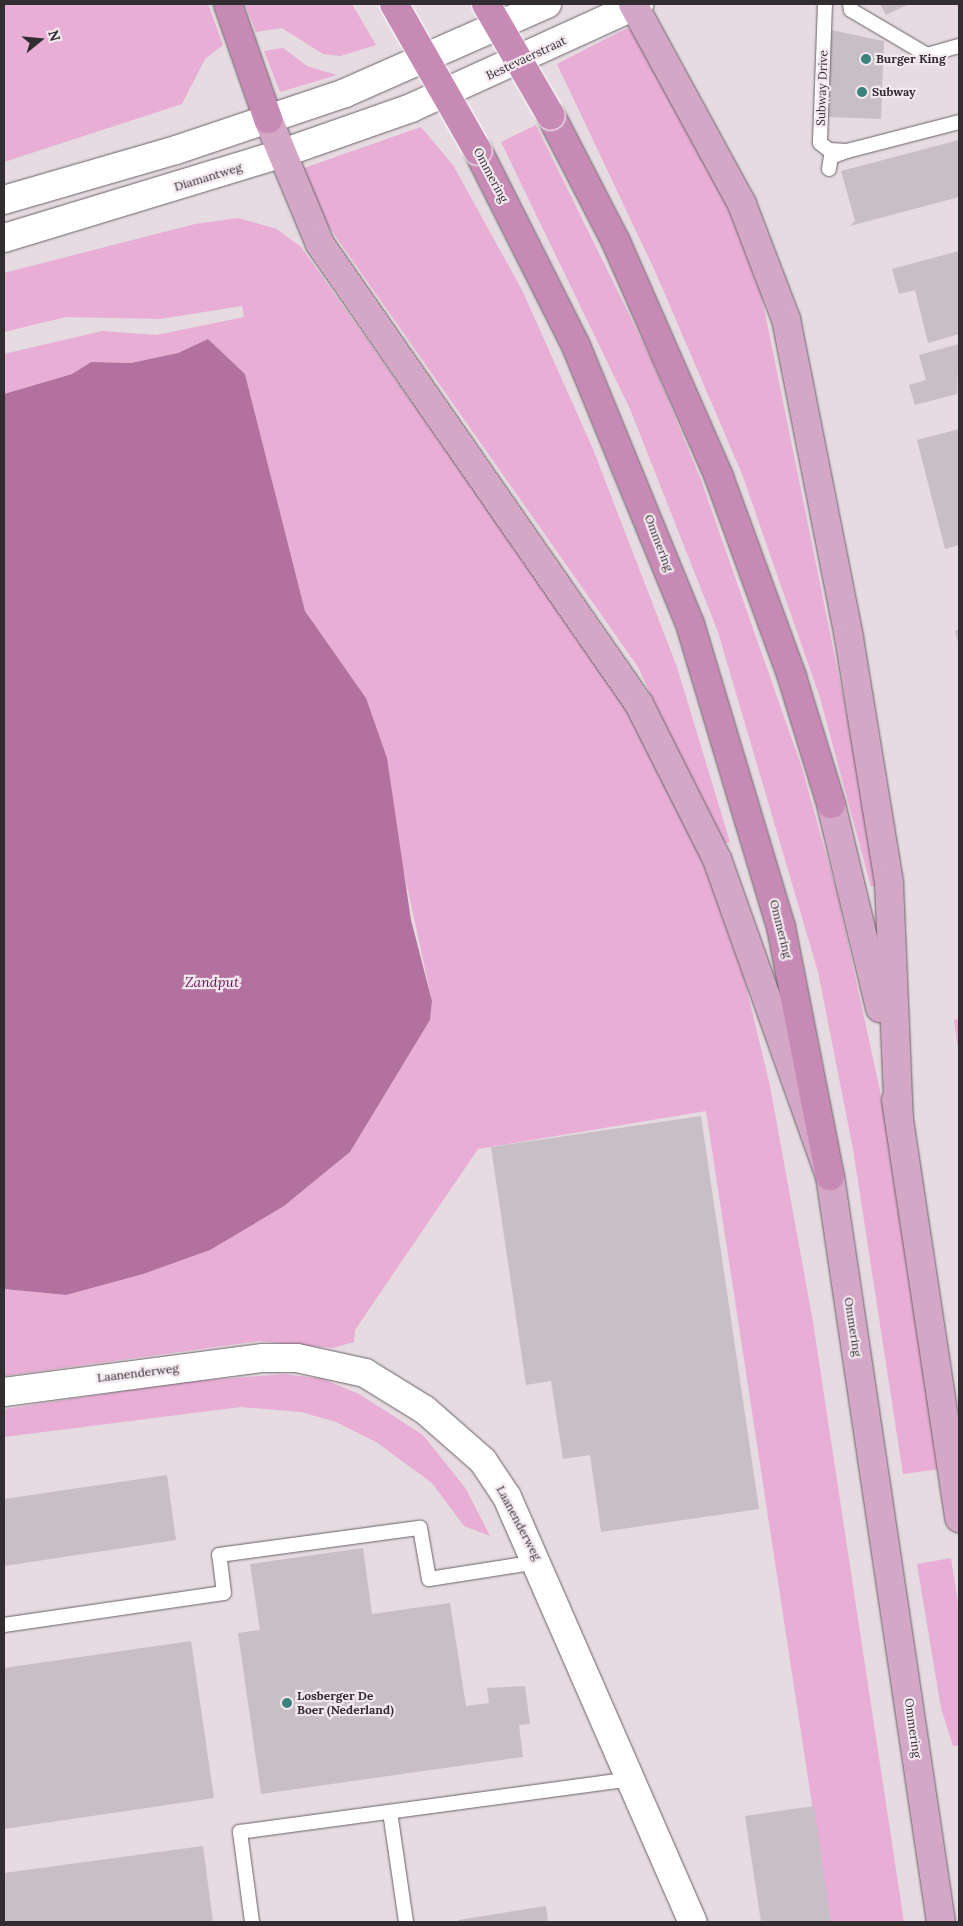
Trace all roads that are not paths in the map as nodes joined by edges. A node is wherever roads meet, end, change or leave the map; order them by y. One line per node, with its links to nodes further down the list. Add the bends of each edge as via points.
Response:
1 (228, 4): 10 (highway)
2 (394, 4): 19 (highway, Ommering, bridge, via 478,151 576,346 690,624 781,927)
3 (486, 4): 17 (highway, bridge, via 551,116 616,242 719,477 792,677)
4 (547, 4): 10 (street, via 394,74)
5 (825, 4): 12 (lane, Subway Drive, via 820,143 829,150)
6 (850, 4): 8 (lane, via 852,10 927,55)
7 (635, 5): 9 (street, Bestevaerstraat); 18 (main road, via 742,204 786,319 849,638 889,883)
8 (959, 46)
9 (411, 108): 13 (street, Diamantweg)
10 (268, 119): 13 (main road); 15 (street)
11 (959, 122): 12 (lane)
12 (847, 151): 14 (lane, via 831,157)
13 (280, 154): 16 (street, Diamantweg); 19 (main road, via 320,244 539,555 660,741 717,859)
14 (829, 170)
15 (4, 200)
16 (4, 238)
17 (831, 804): 18 (main road, via 874,973)
18 (899, 1118): 21 (main road)
19 (830, 1176): 29 (main road, Ommering)
20 (4, 1392): 22 (street, Laanenderweg, via 263,1358 344,1365 425,1410 482,1461 507,1497)
21 (959, 1518)
22 (539, 1562): 23 (lane, via 429,1579 420,1528 219,1554 224,1593); 24 (street, Laanenderweg)
23 (4, 1626)
24 (630, 1779): 25 (lane); 28 (street, Laanenderweg)
25 (390, 1812): 26 (lane, via 240,1832); 27 (lane)
26 (252, 1922)
27 (406, 1922)
28 (693, 1922)
29 (941, 1922)

